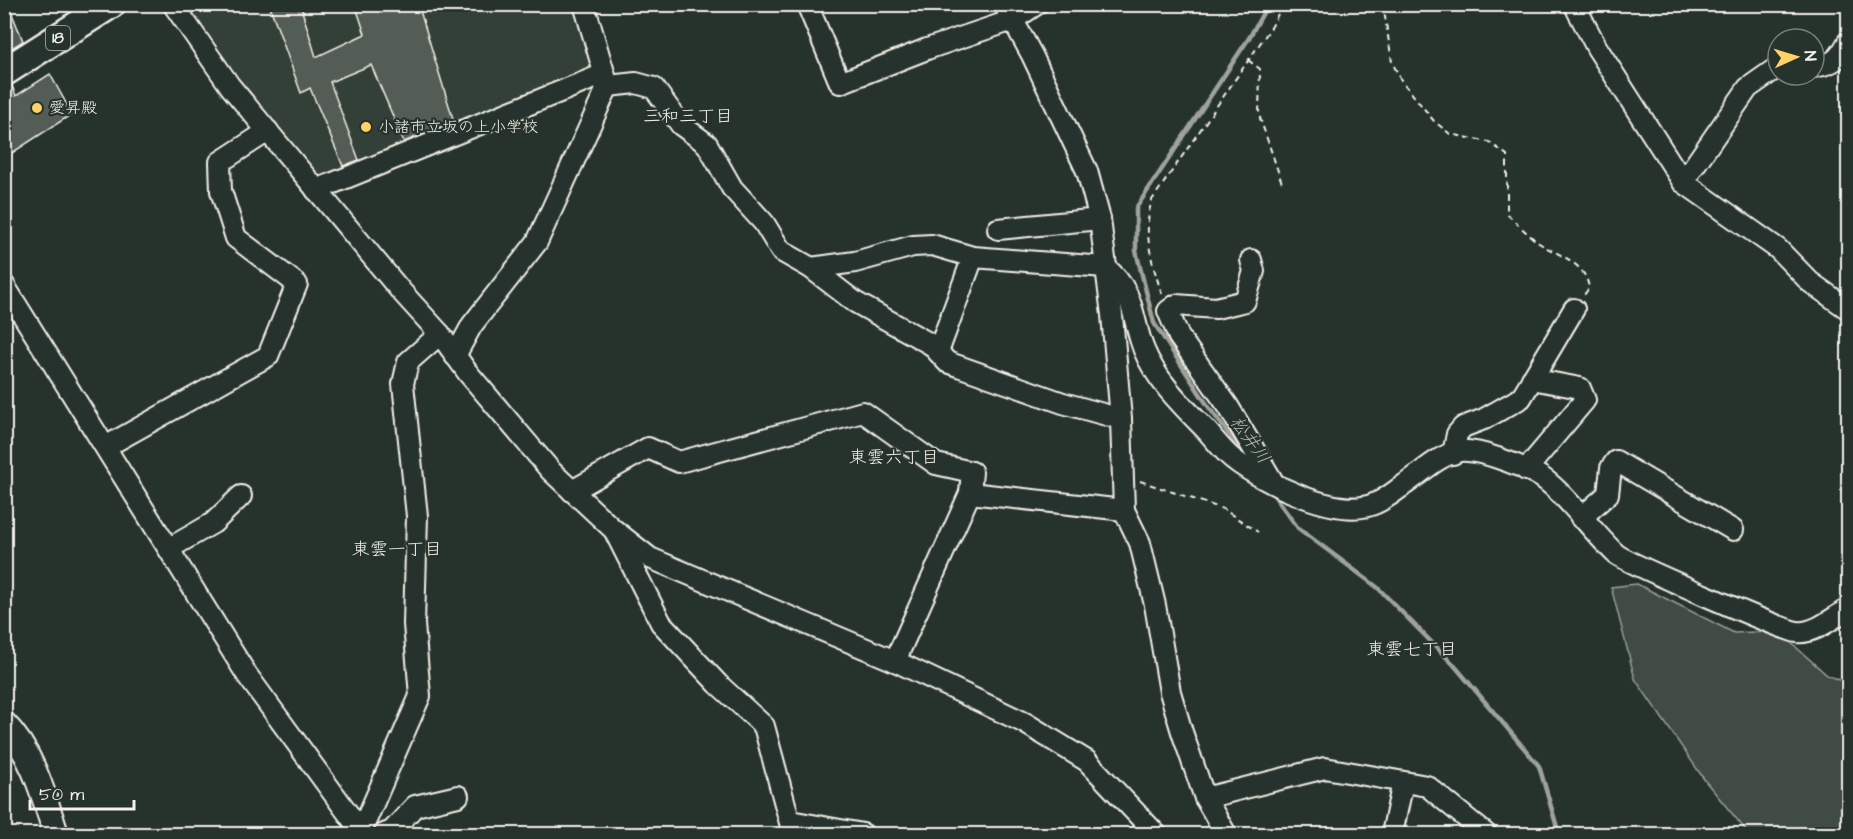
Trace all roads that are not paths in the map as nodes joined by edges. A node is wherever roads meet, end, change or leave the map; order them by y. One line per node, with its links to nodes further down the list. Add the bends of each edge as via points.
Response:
1 (111, 4): 10 (highway, 18)
2 (172, 4): 13 (street, via 230,86)
3 (584, 4): 12 (street)
4 (807, 4): 7 (street, via 840,83)
5 (1037, 4): 7 (street)
6 (1574, 4): 14 (street, via 1597,48)
7 (1009, 12): 16 (street, via 1087,171)
8 (1848, 42): 9 (street, via 1839,58)
9 (1826, 66)
10 (4, 72)
11 (1766, 76): 14 (street, via 1749,88)
12 (606, 80): 15 (street); 21 (street, via 654,88 681,125 707,144 732,188 764,223 781,251); 27 (street, via 537,242 472,325)
13 (268, 131): 15 (street); 30 (street, via 220,162 221,191 236,238 297,284 268,356)
14 (1683, 182): 24 (street, via 1778,249 1810,282)
15 (316, 190): 25 (street)
16 (1100, 219): 17 (street); 20 (street)
17 (998, 229)
18 (972, 257): 20 (street); 21 (street, via 932,245); 26 (street)
19 (1251, 260): 33 (street, via 1254,271 1245,301 1216,308 1176,305 1168,311 1179,337 1228,406)
20 (1105, 267): 29 (street); 33 (street, via 1120,278 1144,350 1167,388 1233,459)
21 (812, 268): 26 (street, via 855,302)
22 (4, 285): 30 (street)
23 (1574, 309): 28 (street)
24 (1848, 309)
25 (440, 334): 27 (street); 49 (street, via 408,362 403,384 417,516 414,624 420,696)
26 (938, 352): 29 (street, via 947,362)
27 (455, 356): 34 (street)
28 (1532, 379): 31 (street, via 1521,398 1463,427 1457,434); 32 (street, via 1580,388 1585,399)
29 (1121, 419): 37 (street)
30 (106, 446): 41 (street)
31 (1453, 454): 32 (street, via 1480,453); 33 (street, via 1376,504 1351,509 1325,505)
32 (1526, 470): 38 (street, via 1549,482)
33 (1273, 483)
34 (572, 491): 35 (street, via 648,448 679,462 863,412 936,464 972,472); 39 (street)
35 (970, 493): 37 (street); 43 (street)
36 (241, 496): 41 (street, via 213,523)
37 (1124, 510): 47 (street, via 1140,543 1170,692)
38 (1581, 518): 40 (street, via 1608,494 1611,468 1616,461); 42 (street, via 1619,556 1797,632 1811,630)
39 (613, 529): 43 (street, via 650,558); 48 (street, via 661,623 764,726)
40 (1733, 530)
41 (170, 548): 49 (street, via 247,675)
42 (1848, 609)
43 (895, 661): 53 (street, via 1025,723 1087,760)
44 (4, 724): 50 (main road, via 20,739)
45 (1403, 782): 47 (street, via 1325,768); 55 (street); 56 (street, via 1427,786)
46 (458, 796): 51 (street, via 415,806 392,831)
47 (1205, 798): 54 (street)
48 (792, 828): 52 (street)
49 (362, 833)
50 (56, 834)
51 (384, 834)
52 (863, 834)
53 (1156, 834)
54 (1226, 834)
55 (1392, 834)
56 (1486, 834)

